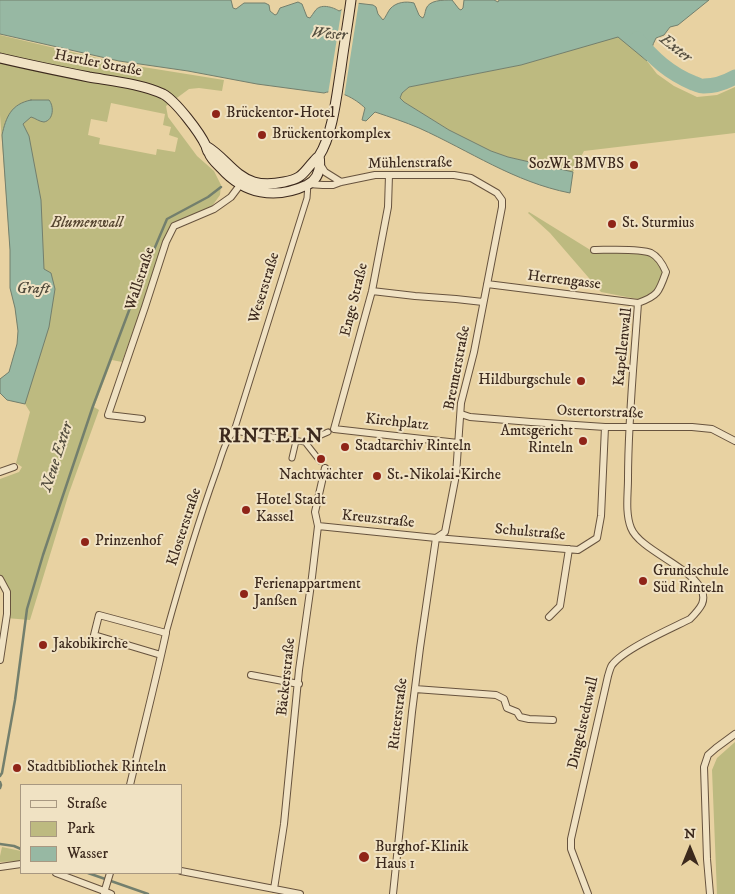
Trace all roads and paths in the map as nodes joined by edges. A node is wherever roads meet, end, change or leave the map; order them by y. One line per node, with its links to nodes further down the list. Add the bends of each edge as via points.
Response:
1 (351, 0): 4 (main road, Weserstraße, via 335,109)
2 (0, 58): 3 (main road, Hartler Straße, via 150,89 165,95 184,113)
3 (206, 146): 4 (main road, Weserstraße, via 240,175 264,184 299,177 313,162); 8 (main road, Hartler Straße, via 209,154)
4 (320, 160): 6 (street, via 325,172); 7 (main road, Weserstraße, via 318,174)
5 (389, 176): 6 (street, Mühlenstraße, via 375,175); 9 (street, Mühlenstraße, via 454,175 471,178 497,193); 12 (street, Enge Straße, via 388,207)
6 (341, 182): 7 (street, Mühlenstraße, via 323,186)
7 (308, 184): 8 (main road, via 274,193); 19 (street, Weserstraße, via 307,198)
8 (240, 185): 16 (street, Wallstraße, via 231,197 214,209 174,226 166,242 108,415)
9 (502, 200): 11 (street, Brennerstraße)
10 (594, 250): 14 (street, Kapellenwall, via 651,253 660,261 666,272 660,291)
11 (487, 284): 13 (street, Brennerstraße); 14 (street, Herrengasse)
12 (372, 291): 13 (street); 20 (street, Enge Straße)
13 (483, 302): 15 (street, Brennerstraße)
14 (638, 303): 18 (street, Kapellenwall)
15 (461, 414): 17 (street, Ostertorstraße); 24 (street, Brennerstraße)
16 (142, 420)
17 (605, 427): 18 (street, Ostertorstraße); 32 (street, Schulstraße, via 597,538 578,550)
18 (629, 428): 22 (street, Ostertorstraße, via 712,429); 53 (street, Dingelstedtwall, via 628,517 633,533 689,575 703,593 702,604 690,619 636,648 611,666 571,839 571,849)
19 (234, 431): 21 (street); 35 (street, Klosterstraße, via 212,484)
20 (331, 431): 23 (street); 24 (street, Kirchplatz)
21 (296, 440): 23 (street); 25 (street)
22 (735, 441)
23 (305, 442): 26 (street)
24 (458, 443): 31 (street, Brennerstraße, via 457,469 445,532)
25 (292, 458)
26 (320, 461)
27 (14, 467): 29 (street)
28 (325, 468): 30 (street, Bäckerstraße, via 315,512)
29 (0, 472)
30 (318, 526): 31 (street, Kreuzstraße); 39 (street, Bäckerstraße)
31 (436, 538): 32 (street, Schulstraße); 40 (street, Ritterstraße)
32 (569, 549): 34 (street, via 560,606)
33 (1, 580): 37 (street, via 7,592 7,614)
34 (549, 617)
35 (166, 633): 36 (street, Klosterstraße); 36 (street, via 99,615 94,636)
36 (162, 654): 43 (street, Klosterstraße)
37 (0, 660)
38 (251, 675): 39 (street)
39 (299, 684): 49 (street, Bäckerstraße)
40 (415, 689): 41 (street, via 496,695 520,717); 52 (street, Ritterstraße)
41 (553, 720)
42 (735, 734): 54 (street, via 708,755 704,767)
43 (130, 784)
44 (20, 864): 45 (street)
45 (0, 867)
46 (182, 871): 49 (street)
47 (59, 874): 50 (street)
48 (110, 874): 50 (street)
49 (274, 889): 51 (street)
50 (106, 891)
51 (300, 894)
52 (393, 894)
53 (588, 894)
54 (710, 894)

